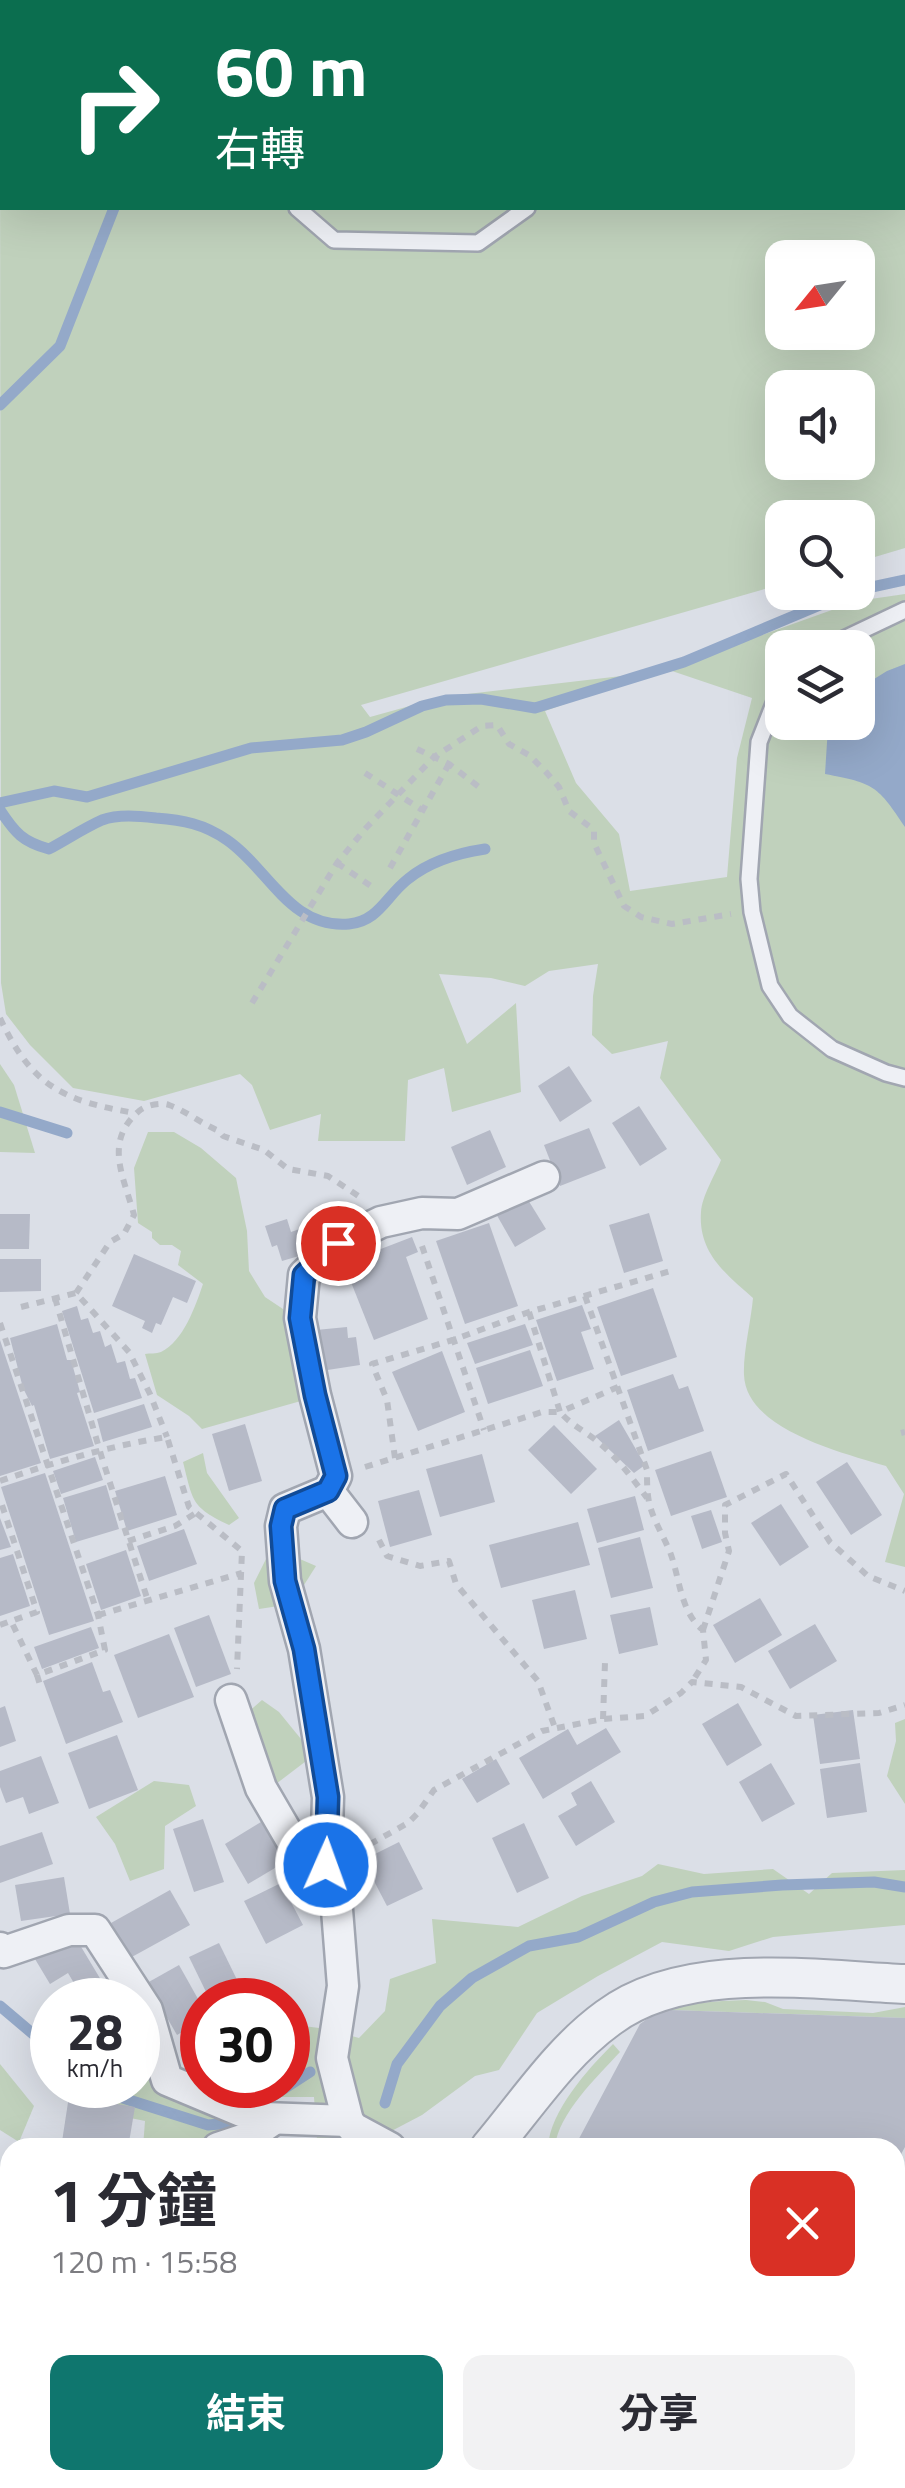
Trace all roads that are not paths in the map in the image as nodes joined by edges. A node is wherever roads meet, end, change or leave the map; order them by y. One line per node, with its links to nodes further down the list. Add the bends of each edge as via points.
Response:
1 (300, 210): 2 (lane, via 334,240 478,243)
2 (524, 210)
3 (905, 610): 4 (lane)
4 (863, 630)
5 (765, 724): 6 (lane, via 758,742 749,880 770,986 790,1016 832,1049)
6 (905, 1078)
7 (544, 1177): 9 (street, via 458,1214 381,1222 338,1243 304,1275 300,1318 340,1501 285,1509 281,1526 285,1581 304,1649 328,1797 326,1865)
8 (231, 1700): 9 (street, via 260,1788 303,1860)
9 (336, 1897): 13 (street, via 343,1986 332,2058)
10 (0, 1948): 12 (street, via 68,1930 95,1930 147,2010 167,2080)
11 (905, 1984): 16 (street, via 730,1978 643,1998 584,2038)
12 (260, 2116): 13 (street); 14 (street)
13 (348, 2121): 15 (street)
14 (246, 2138)
15 (372, 2138)
16 (498, 2138)

